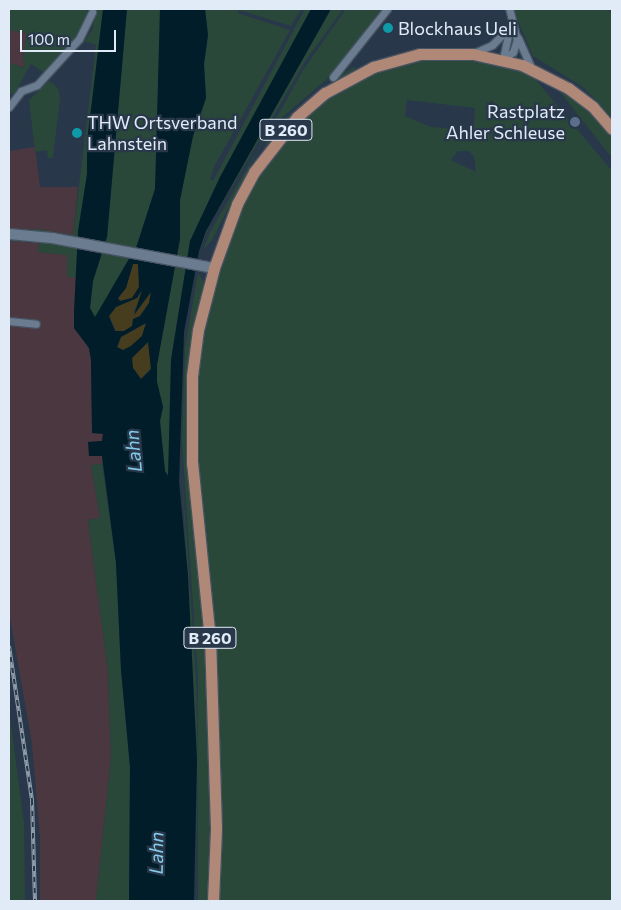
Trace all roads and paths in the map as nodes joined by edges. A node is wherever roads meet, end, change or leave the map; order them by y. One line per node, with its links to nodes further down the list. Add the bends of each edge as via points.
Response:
1 (387, 9): 8 (street)
2 (509, 9): 4 (street)
3 (92, 12): 9 (street, via 79,39 37,85 21,91)
4 (512, 27): 5 (street, via 492,45); 6 (street, via 516,46); 7 (street)
5 (472, 54): 6 (main road, B 260); 12 (main road, B 260, via 420,54 387,62 347,79 311,104 279,136 254,172)
6 (503, 59): 7 (main road, B 260)
7 (532, 69): 10 (main road, B 260, via 568,88)
8 (333, 77)
9 (9, 107)
10 (612, 129)
11 (9, 234): 12 (street, via 52,238)
12 (210, 267): 15 (main road, B 260, via 194,354 190,405 192,463 209,625 216,828)
13 (9, 321): 14 (street)
14 (36, 324)
15 (213, 901)

